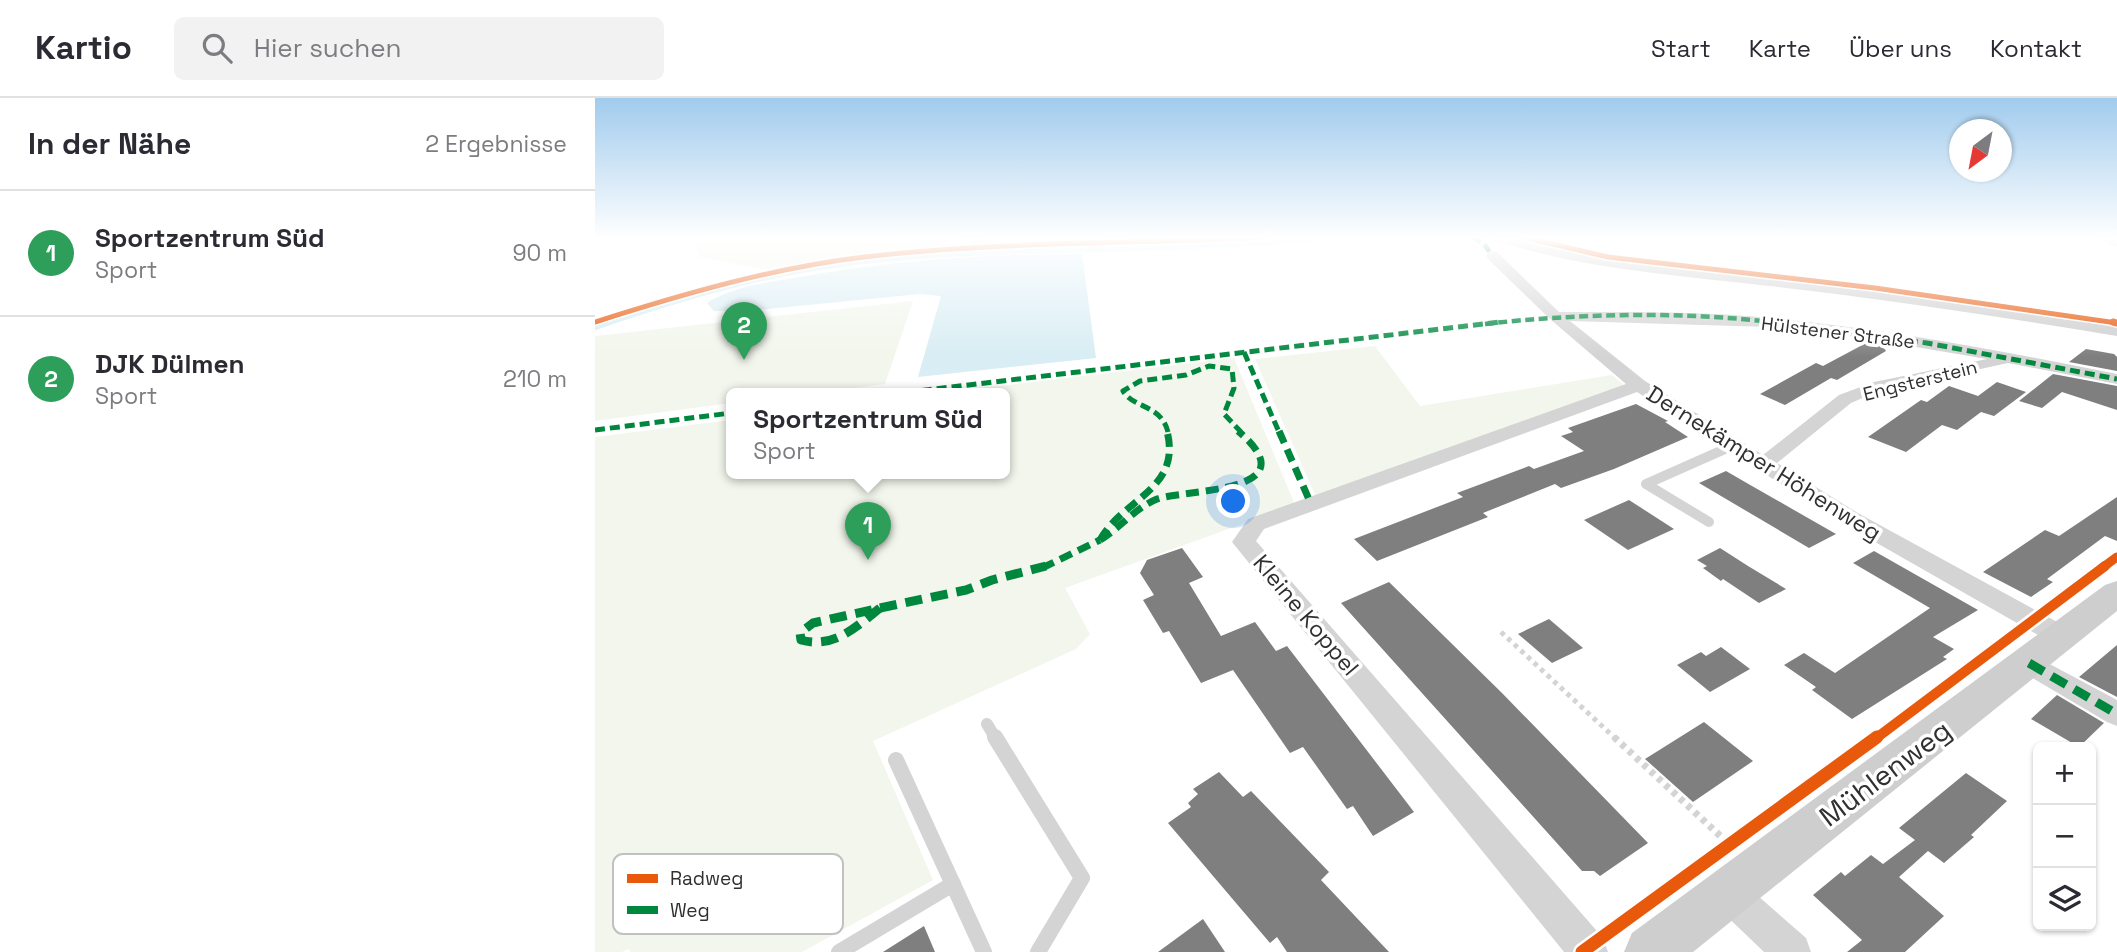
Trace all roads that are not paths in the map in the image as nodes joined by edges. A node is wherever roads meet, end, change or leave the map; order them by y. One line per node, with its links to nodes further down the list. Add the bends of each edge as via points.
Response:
1 (1512, 277): 3 (street, Dernekämper Höhenweg)
2 (1739, 277): 4 (street, via 1865,291)
3 (1555, 316): 5 (street, Hülstener Straße, via 1771,322); 7 (street, Dernekämper Höhenweg)
4 (2117, 330)
5 (2014, 359): 6 (street, Hülstener Straße); 9 (street, Engsterstein, via 1874,387 1845,400)
6 (2117, 379)
7 (1639, 385): 8 (street, Dernekämper Höhenweg); 21 (street, Kleine Koppel, via 1256,524 1244,542)
8 (1734, 445): 9 (street, Dernekämper Höhenweg); 10 (lane, via 1646,484)
9 (1764, 464): 12 (street, Dernekämper Höhenweg)
10 (1709, 522)
11 (2117, 593): 12 (street, Mühlenweg)
12 (2045, 650): 13 (street, Dernekämper Höhenweg); 16 (street, Mühlenweg)
13 (2117, 714)
14 (986, 724): 20 (lane, via 1082,878)
15 (896, 760): 17 (lane)
16 (1742, 882): 22 (street, Mühlenweg); 23 (street)
17 (953, 884): 18 (lane); 19 (lane)
18 (839, 952)
19 (984, 952)
20 (1038, 952)
21 (1589, 952)
22 (1651, 952)
23 (1792, 952)

